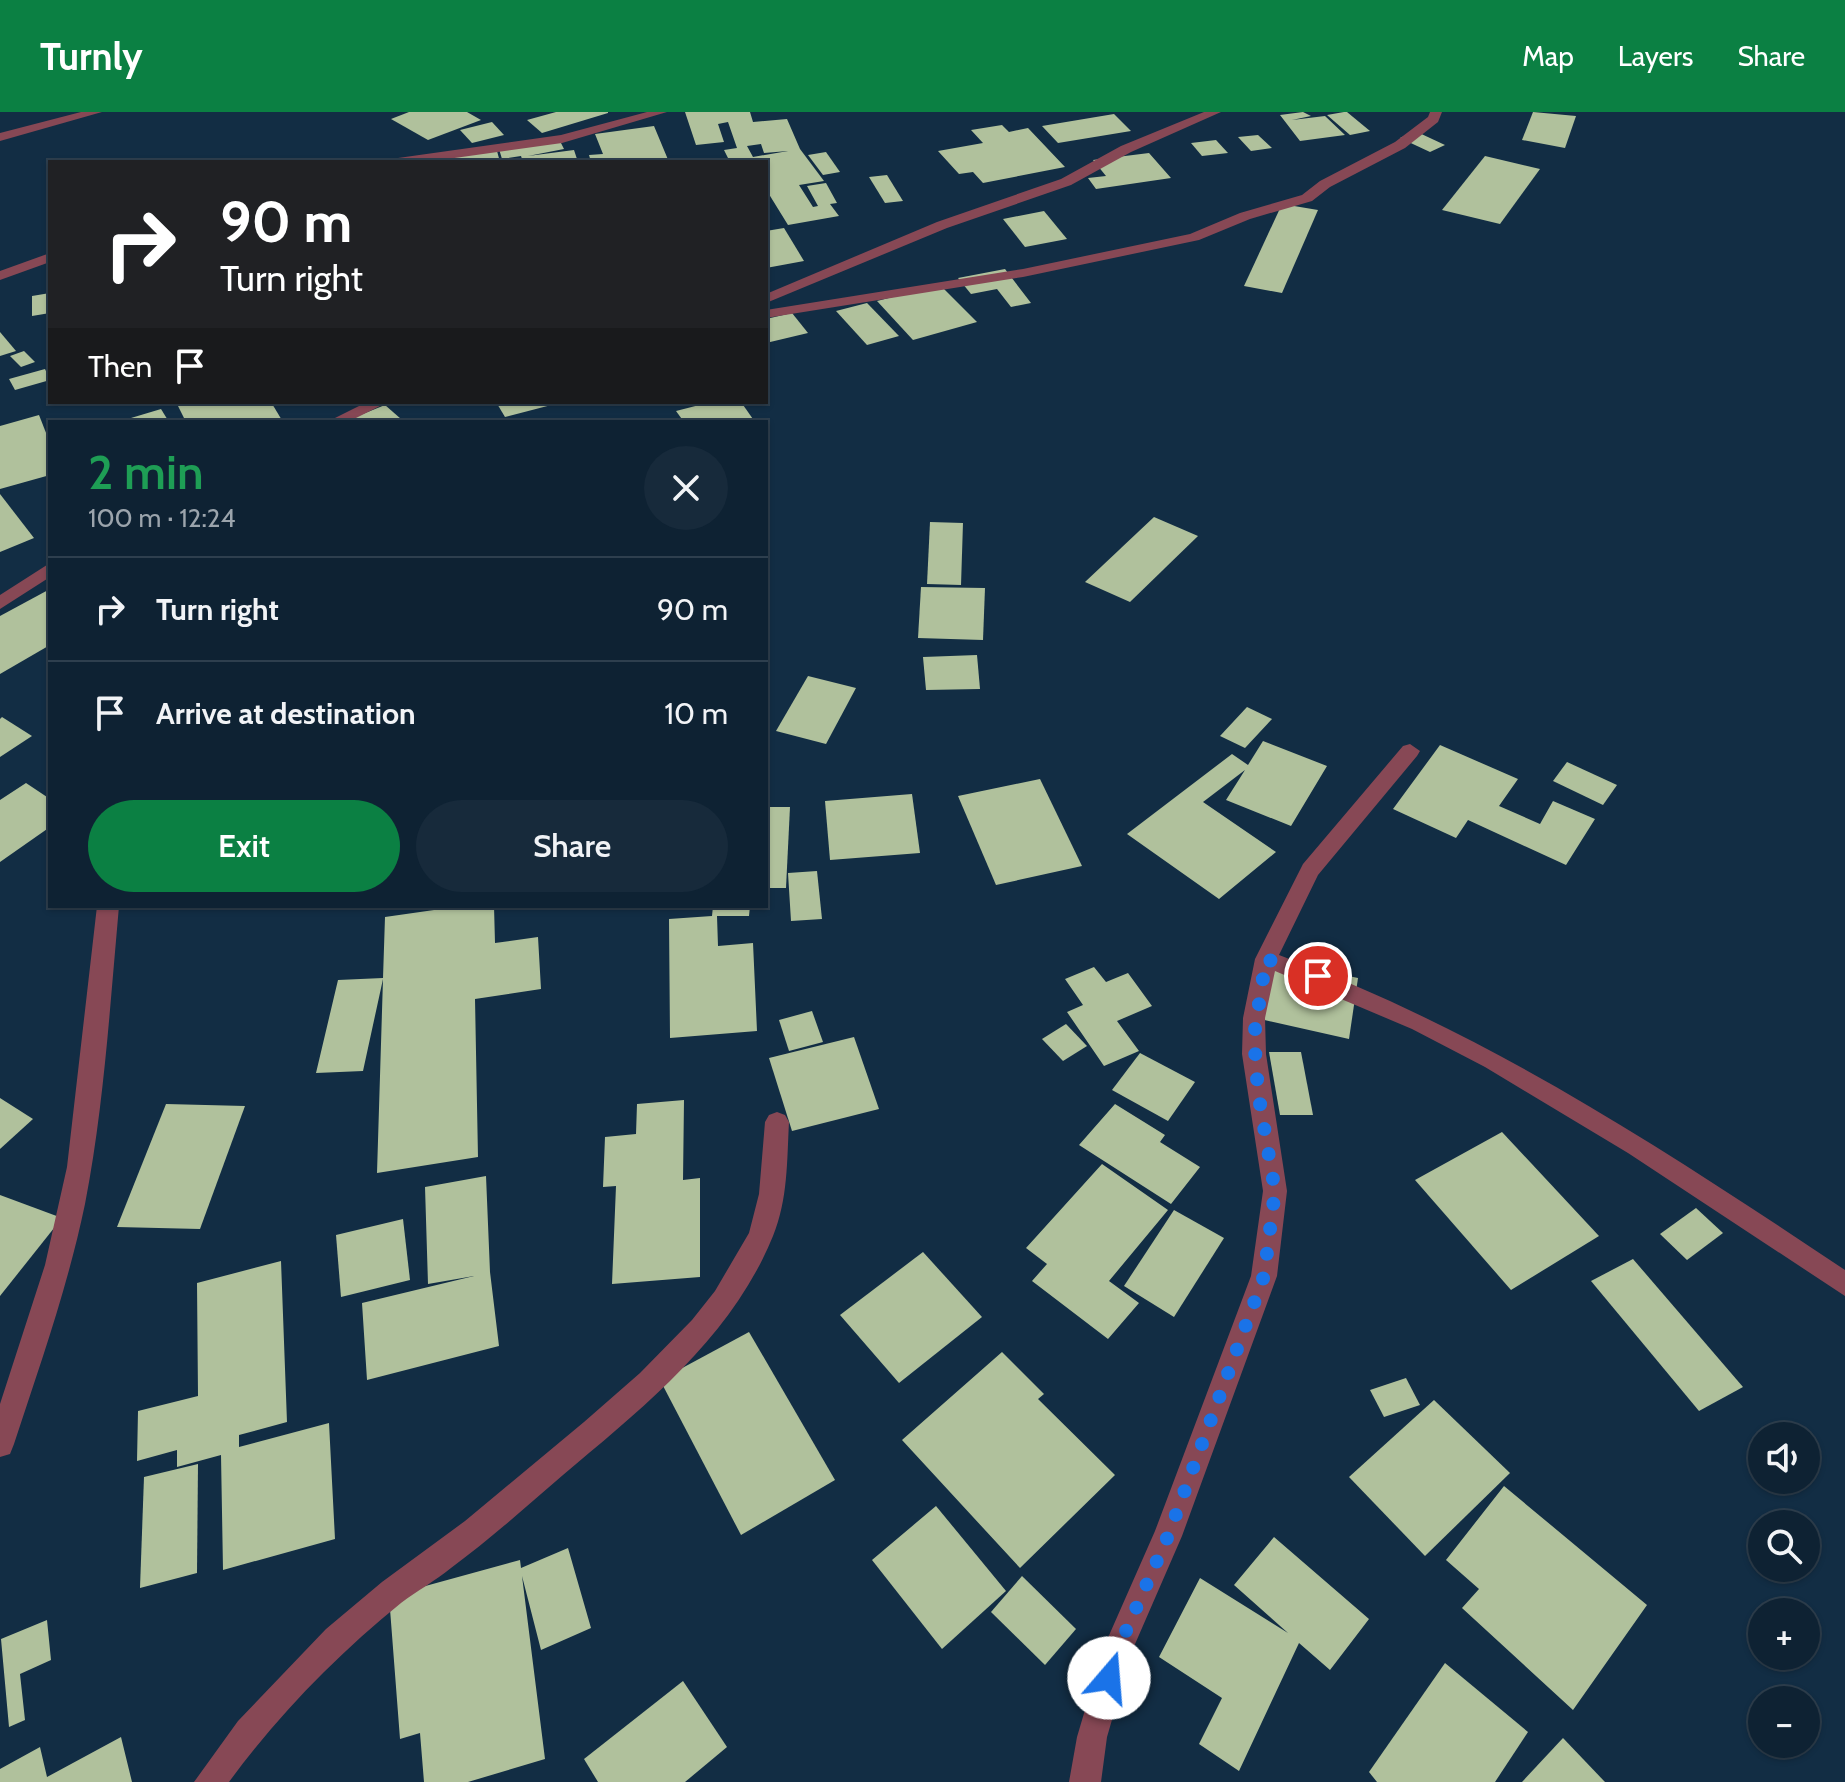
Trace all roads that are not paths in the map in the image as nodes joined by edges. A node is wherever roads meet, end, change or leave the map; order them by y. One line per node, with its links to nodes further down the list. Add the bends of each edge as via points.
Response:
1 (96, 112): 5 (street)
2 (661, 112): 6 (street, via 562,139)
3 (1215, 112): 9 (street, via 1137,144 1066,182 942,225)
4 (1436, 112): 10 (street, via 1400,145 1307,198 1194,237 1023,273)
5 (0, 137)
6 (412, 160)
7 (48, 258): 8 (street)
8 (0, 276)
9 (768, 298)
10 (768, 314)
11 (376, 404): 12 (street)
12 (340, 420)
13 (48, 570): 14 (street)
14 (0, 603)
15 (1410, 751): 17 (street, via 1310,870)
16 (108, 908): 20 (street, via 72,1204)
17 (1266, 959): 19 (street, via 1385,1003 1531,1079); 22 (street, via 1254,1018 1258,1092 1275,1191 1264,1276 1168,1536 1118,1649 1092,1737)
18 (777, 1122): 21 (street, via 773,1183 762,1234 728,1296 699,1331 650,1384 443,1558 343,1632 252,1726)
19 (1845, 1284)
20 (0, 1444)
21 (210, 1782)
22 (1085, 1782)

